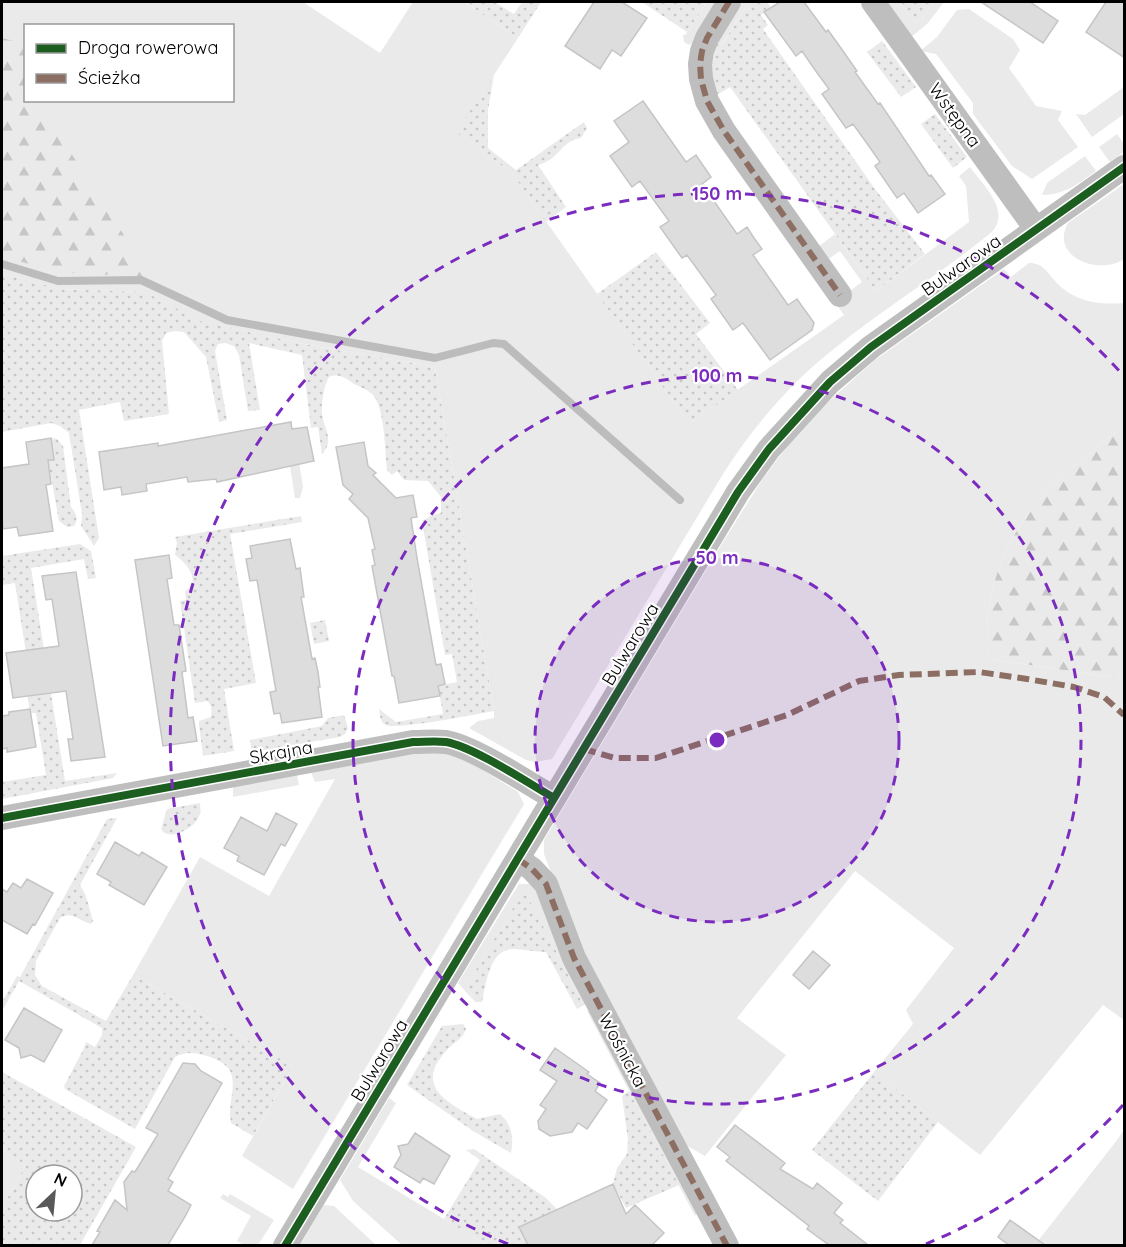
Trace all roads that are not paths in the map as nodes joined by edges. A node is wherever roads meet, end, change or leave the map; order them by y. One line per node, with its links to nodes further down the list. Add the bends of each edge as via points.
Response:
1 (729, 2): 5 (street, via 702,51 701,79 707,101)
2 (873, 2): 4 (street, Wstępna)
3 (1125, 167): 4 (street, Bulwarowa)
4 (1036, 229): 6 (street, Bulwarowa, via 871,347 830,382 769,449 738,492)
5 (840, 295)
6 (555, 798): 7 (street, Skrajna, via 481,757 448,742 433,741); 8 (street, Bulwarowa)
7 (2, 818)
8 (518, 859): 9 (street, Bulwarowa); 10 (street, Wośnicka, via 546,885 574,958)
9 (285, 1245)
10 (727, 1245)

